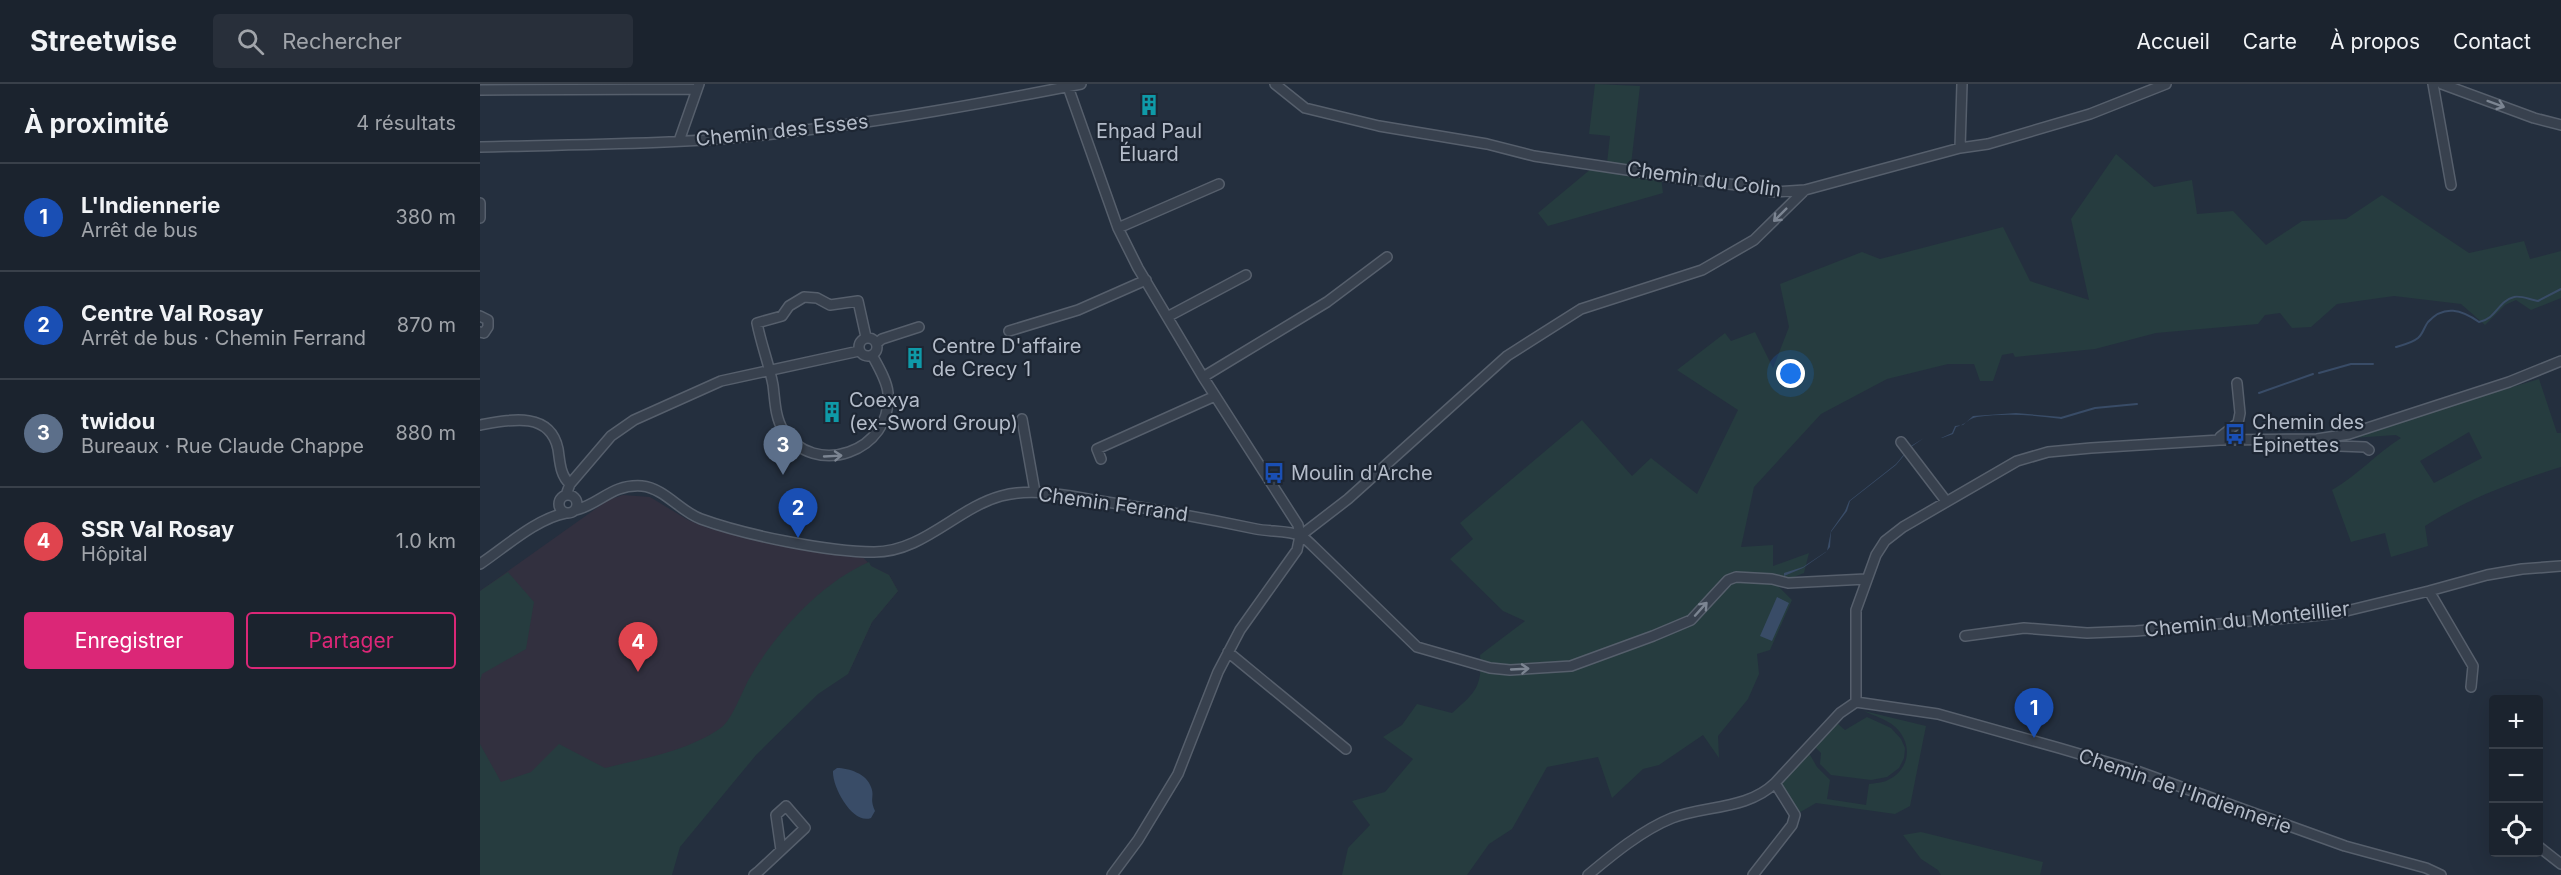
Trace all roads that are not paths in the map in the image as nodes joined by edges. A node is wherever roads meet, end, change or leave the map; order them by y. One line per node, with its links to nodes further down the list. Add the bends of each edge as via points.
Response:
1 (1081, 84): 7 (street, Chemin des Esses)
2 (1275, 84): 16 (street, Chemin du Colin, via 1305,108 1379,126 1700,182 1772,192)
3 (1962, 84): 13 (street)
4 (2166, 84): 13 (street, Chemin du Colin, via 2090,114 1988,144)
5 (2433, 84): 15 (street)
6 (2442, 84): 10 (street, one-way to 10)
7 (1068, 85): 11 (street, Chemin des Esses, via 945,111 789,132); 19 (street)
8 (698, 86): 9 (street); 11 (street)
9 (480, 90)
10 (2561, 124)
11 (679, 141): 12 (street, Chemin des Esses)
12 (480, 147)
13 (1960, 148): 16 (street, Chemin du Colin)
14 (1219, 184): 19 (street)
15 (2451, 185)
16 (1804, 190): 51 (street, one-way to 51, via 1755,240 1702,270 1581,309 1507,356 1348,499)
17 (480, 203): 18 (street)
18 (480, 218)
19 (1118, 228): 22 (street)
20 (1388, 257): 34 (street, via 1327,302)
21 (1246, 274): 24 (street)
22 (1146, 280): 24 (street); 26 (street, via 1078,310)
23 (480, 316): 27 (street, via 488,320 488,327)
24 (1169, 316): 34 (street)
25 (919, 327): 29 (street)
26 (1009, 331)
27 (480, 332)
28 (866, 337): 29 (street); 30 (street, via 860,341); 33 (street, via 858,301 830,305 804,297 782,316 757,323)
29 (877, 343): 31 (street)
30 (859, 351): 31 (street); 33 (street)
31 (872, 355): 33 (street, one-way to 31, via 779,419 790,438 807,452 843,456 870,440 883,420 888,393)
32 (2561, 361): 40 (street, via 2349,434)
33 (769, 370): 44 (street, via 721,381 634,420 610,436)
34 (1203, 377): 36 (street)
35 (2237, 383): 39 (street, via 2238,423)
36 (1215, 396): 43 (street, via 1097,448); 51 (street, via 1298,525)
37 (1022, 419): 45 (street)
38 (480, 425): 44 (street, via 517,418 540,424 553,436 564,477)
39 (2220, 440): 40 (street); 47 (street, via 2048,452 2018,461)
40 (2287, 440): 42 (street, via 2292,446)
41 (1906, 447): 47 (street)
42 (2369, 450)
43 (1101, 459)
44 (573, 481): 46 (street)
45 (1035, 492): 46 (street, Chemin Ferrand, via 990,500 913,543 873,552 780,539 699,519 645,486 620,487 594,502); 51 (street, Chemin Ferrand, via 1179,512)
46 (573, 501): 48 (street); 49 (street)
47 (1946, 501): 54 (street, via 1885,541)
48 (558, 503): 49 (street); 50 (street)
49 (566, 513): 50 (street)
50 (539, 524): 52 (street)
51 (1300, 536): 54 (street, one-way to 54, via 1407,640 1426,651 1510,670 1571,666 1692,620 1728,580 1736,577 1788,583); 57 (street, via 1297,550)
52 (480, 564)
53 (2561, 566): 55 (street, Chemin du Monteillier, via 2487,575)
54 (1866, 579): 59 (street, via 1856,610)
55 (2428, 591): 56 (street, Chemin du Monteillier, via 2338,613 2198,627 2087,633 2024,628); 58 (street, via 2473,666)
56 (1965, 636)
57 (1228, 652): 60 (street); 66 (street, via 1178,774)
58 (2471, 687)
59 (1856, 702): 61 (street, via 1840,713); 69 (street, Chemin de l'Indiennerie, via 1938,714 2134,770 2286,826)
60 (1346, 749)
61 (1775, 783): 67 (street, via 1750,800 1671,818 1620,849); 68 (street, via 1795,815 1792,825)
62 (781, 850): 65 (street)
63 (2543, 850): 64 (street)
64 (2561, 864)
65 (754, 875)
66 (1112, 875)
67 (1588, 875)
68 (1753, 875)
69 (2441, 875)

